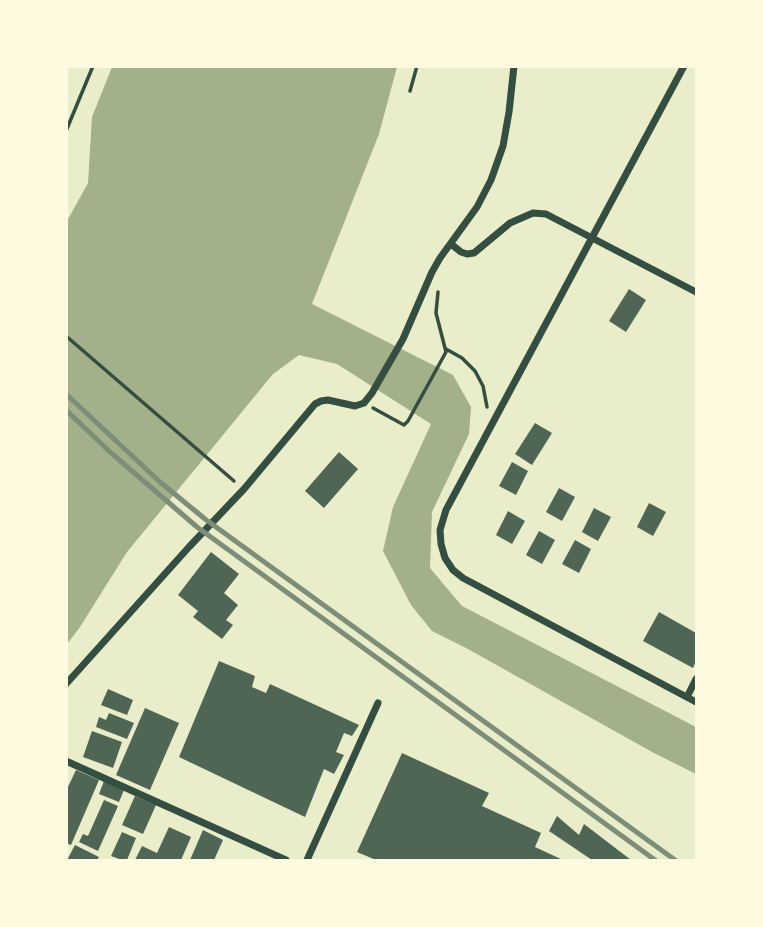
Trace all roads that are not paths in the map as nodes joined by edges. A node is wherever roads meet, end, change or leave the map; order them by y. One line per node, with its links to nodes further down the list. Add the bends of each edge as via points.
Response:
1 (514, 66): 4 (street, via 503,146 495,169 477,207)
2 (684, 66): 3 (street)
3 (593, 237): 4 (street, via 546,214 533,213 510,223 474,253 461,252); 5 (street); 8 (street, via 446,510 441,544 445,558 463,578)
4 (451, 244): 7 (street, via 364,403 355,406 328,400 315,404)
5 (696, 292)
6 (696, 679): 8 (street)
7 (66, 684)
8 (687, 697): 9 (street)
9 (696, 702)
10 (378, 703): 13 (street)
11 (66, 761): 12 (street)
12 (286, 860)
13 (307, 860)

